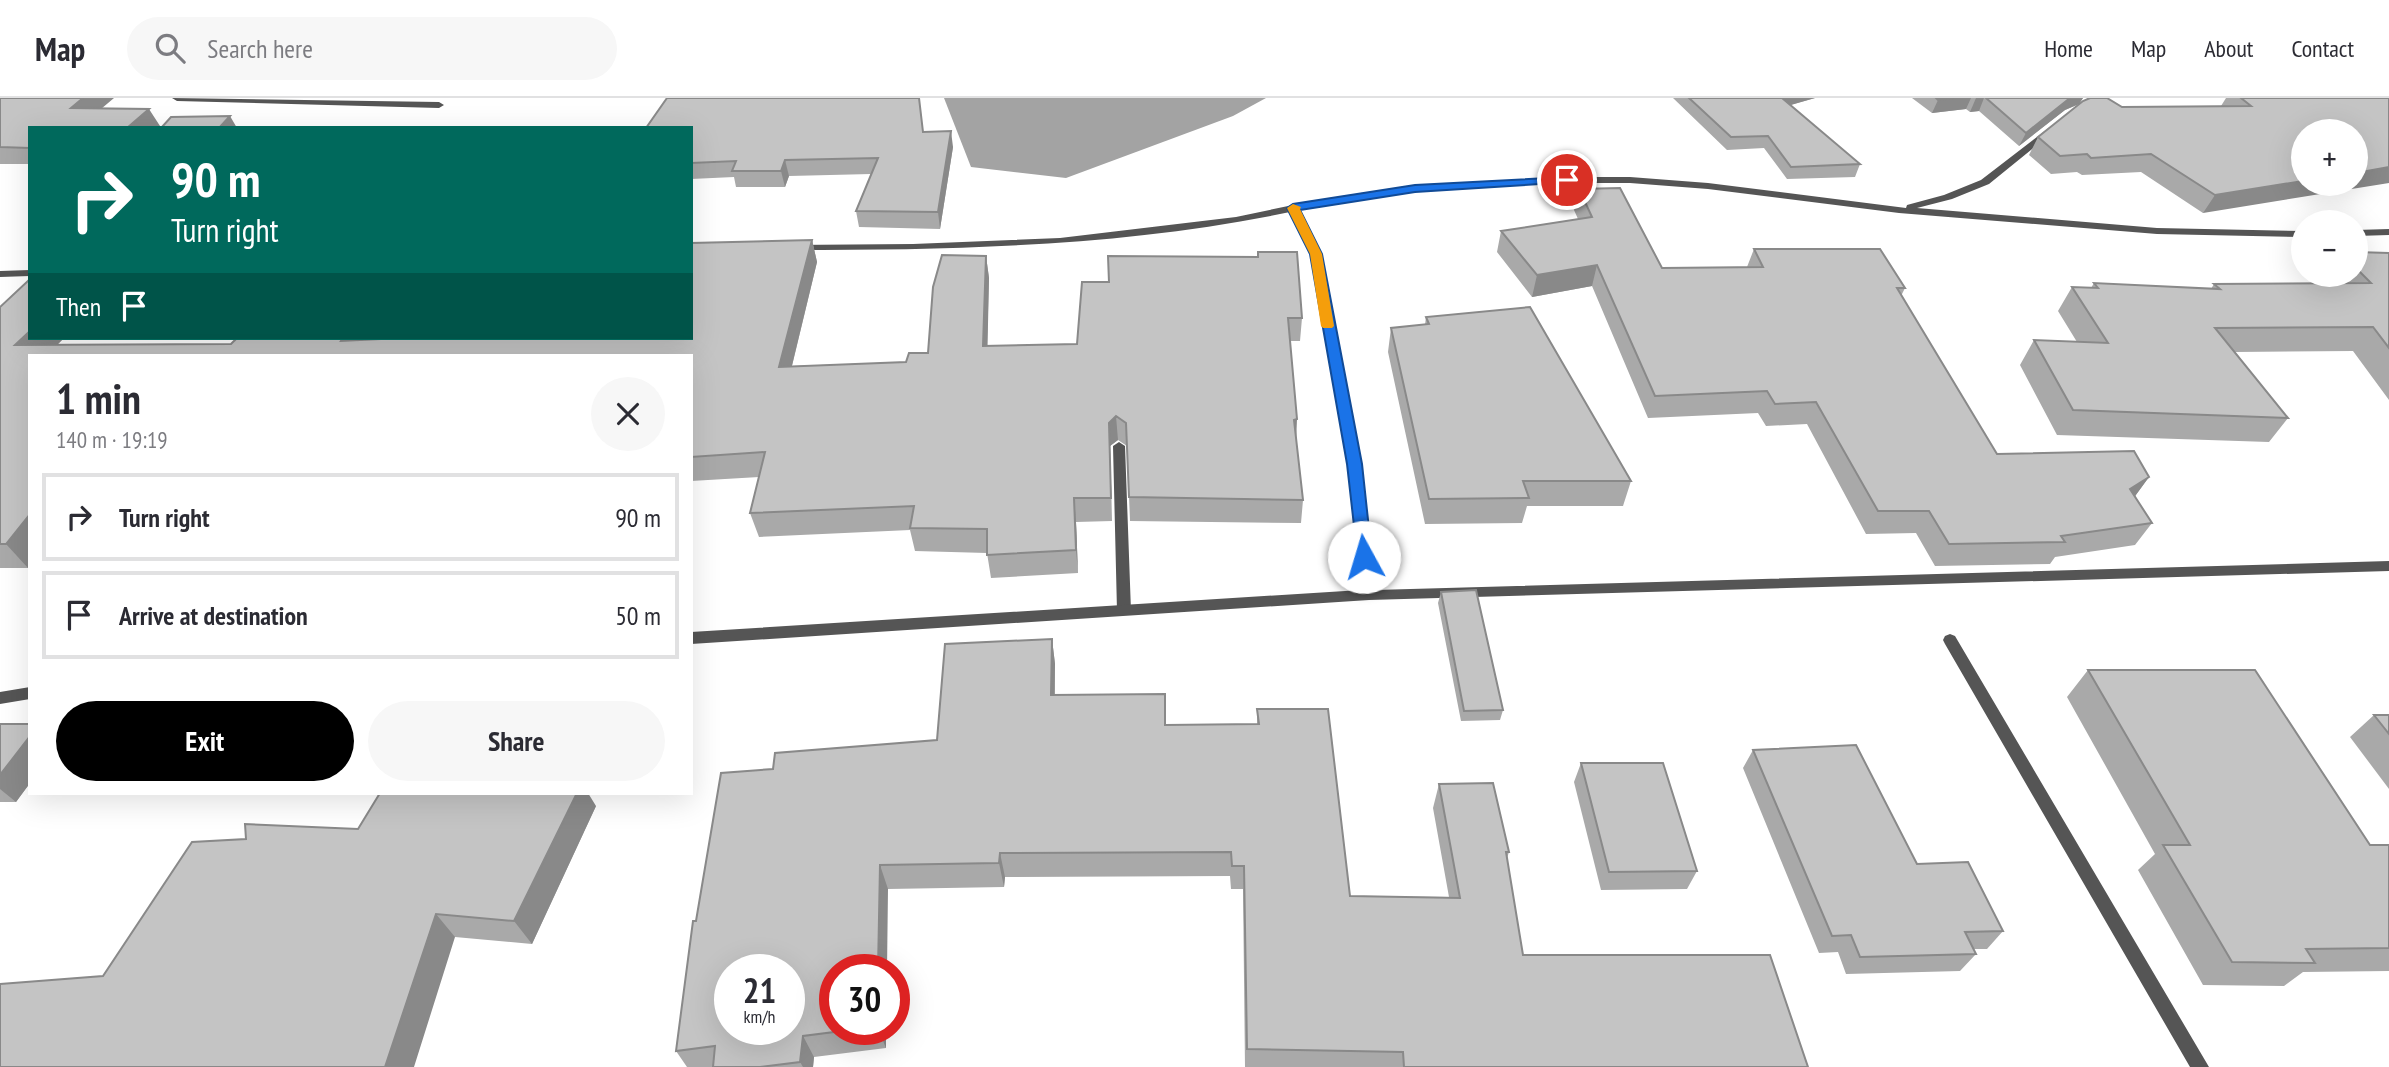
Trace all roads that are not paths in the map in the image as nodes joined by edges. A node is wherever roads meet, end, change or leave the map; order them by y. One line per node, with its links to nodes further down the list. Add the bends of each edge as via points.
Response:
1 (177, 98): 2 (street)
2 (439, 105)
3 (2060, 122): 5 (street, via 1985,182)
4 (1293, 208): 5 (street, via 1415,188 1630,180); 9 (street, via 1236,220 1060,241); 14 (street, via 1316,254 1354,464)
5 (1899, 210): 8 (street, via 2157,231)
6 (2389, 232): 7 (street)
7 (2368, 233)
8 (2291, 234)
9 (785, 247)
10 (28, 273): 11 (street)
11 (0, 274)
12 (1119, 446): 15 (street)
13 (2389, 566): 14 (street)
14 (1369, 595): 15 (street)
15 (1124, 611): 16 (street)
16 (693, 638)
17 (1950, 640): 20 (street)
18 (28, 693): 19 (street)
19 (0, 698)
20 (2200, 1067)

